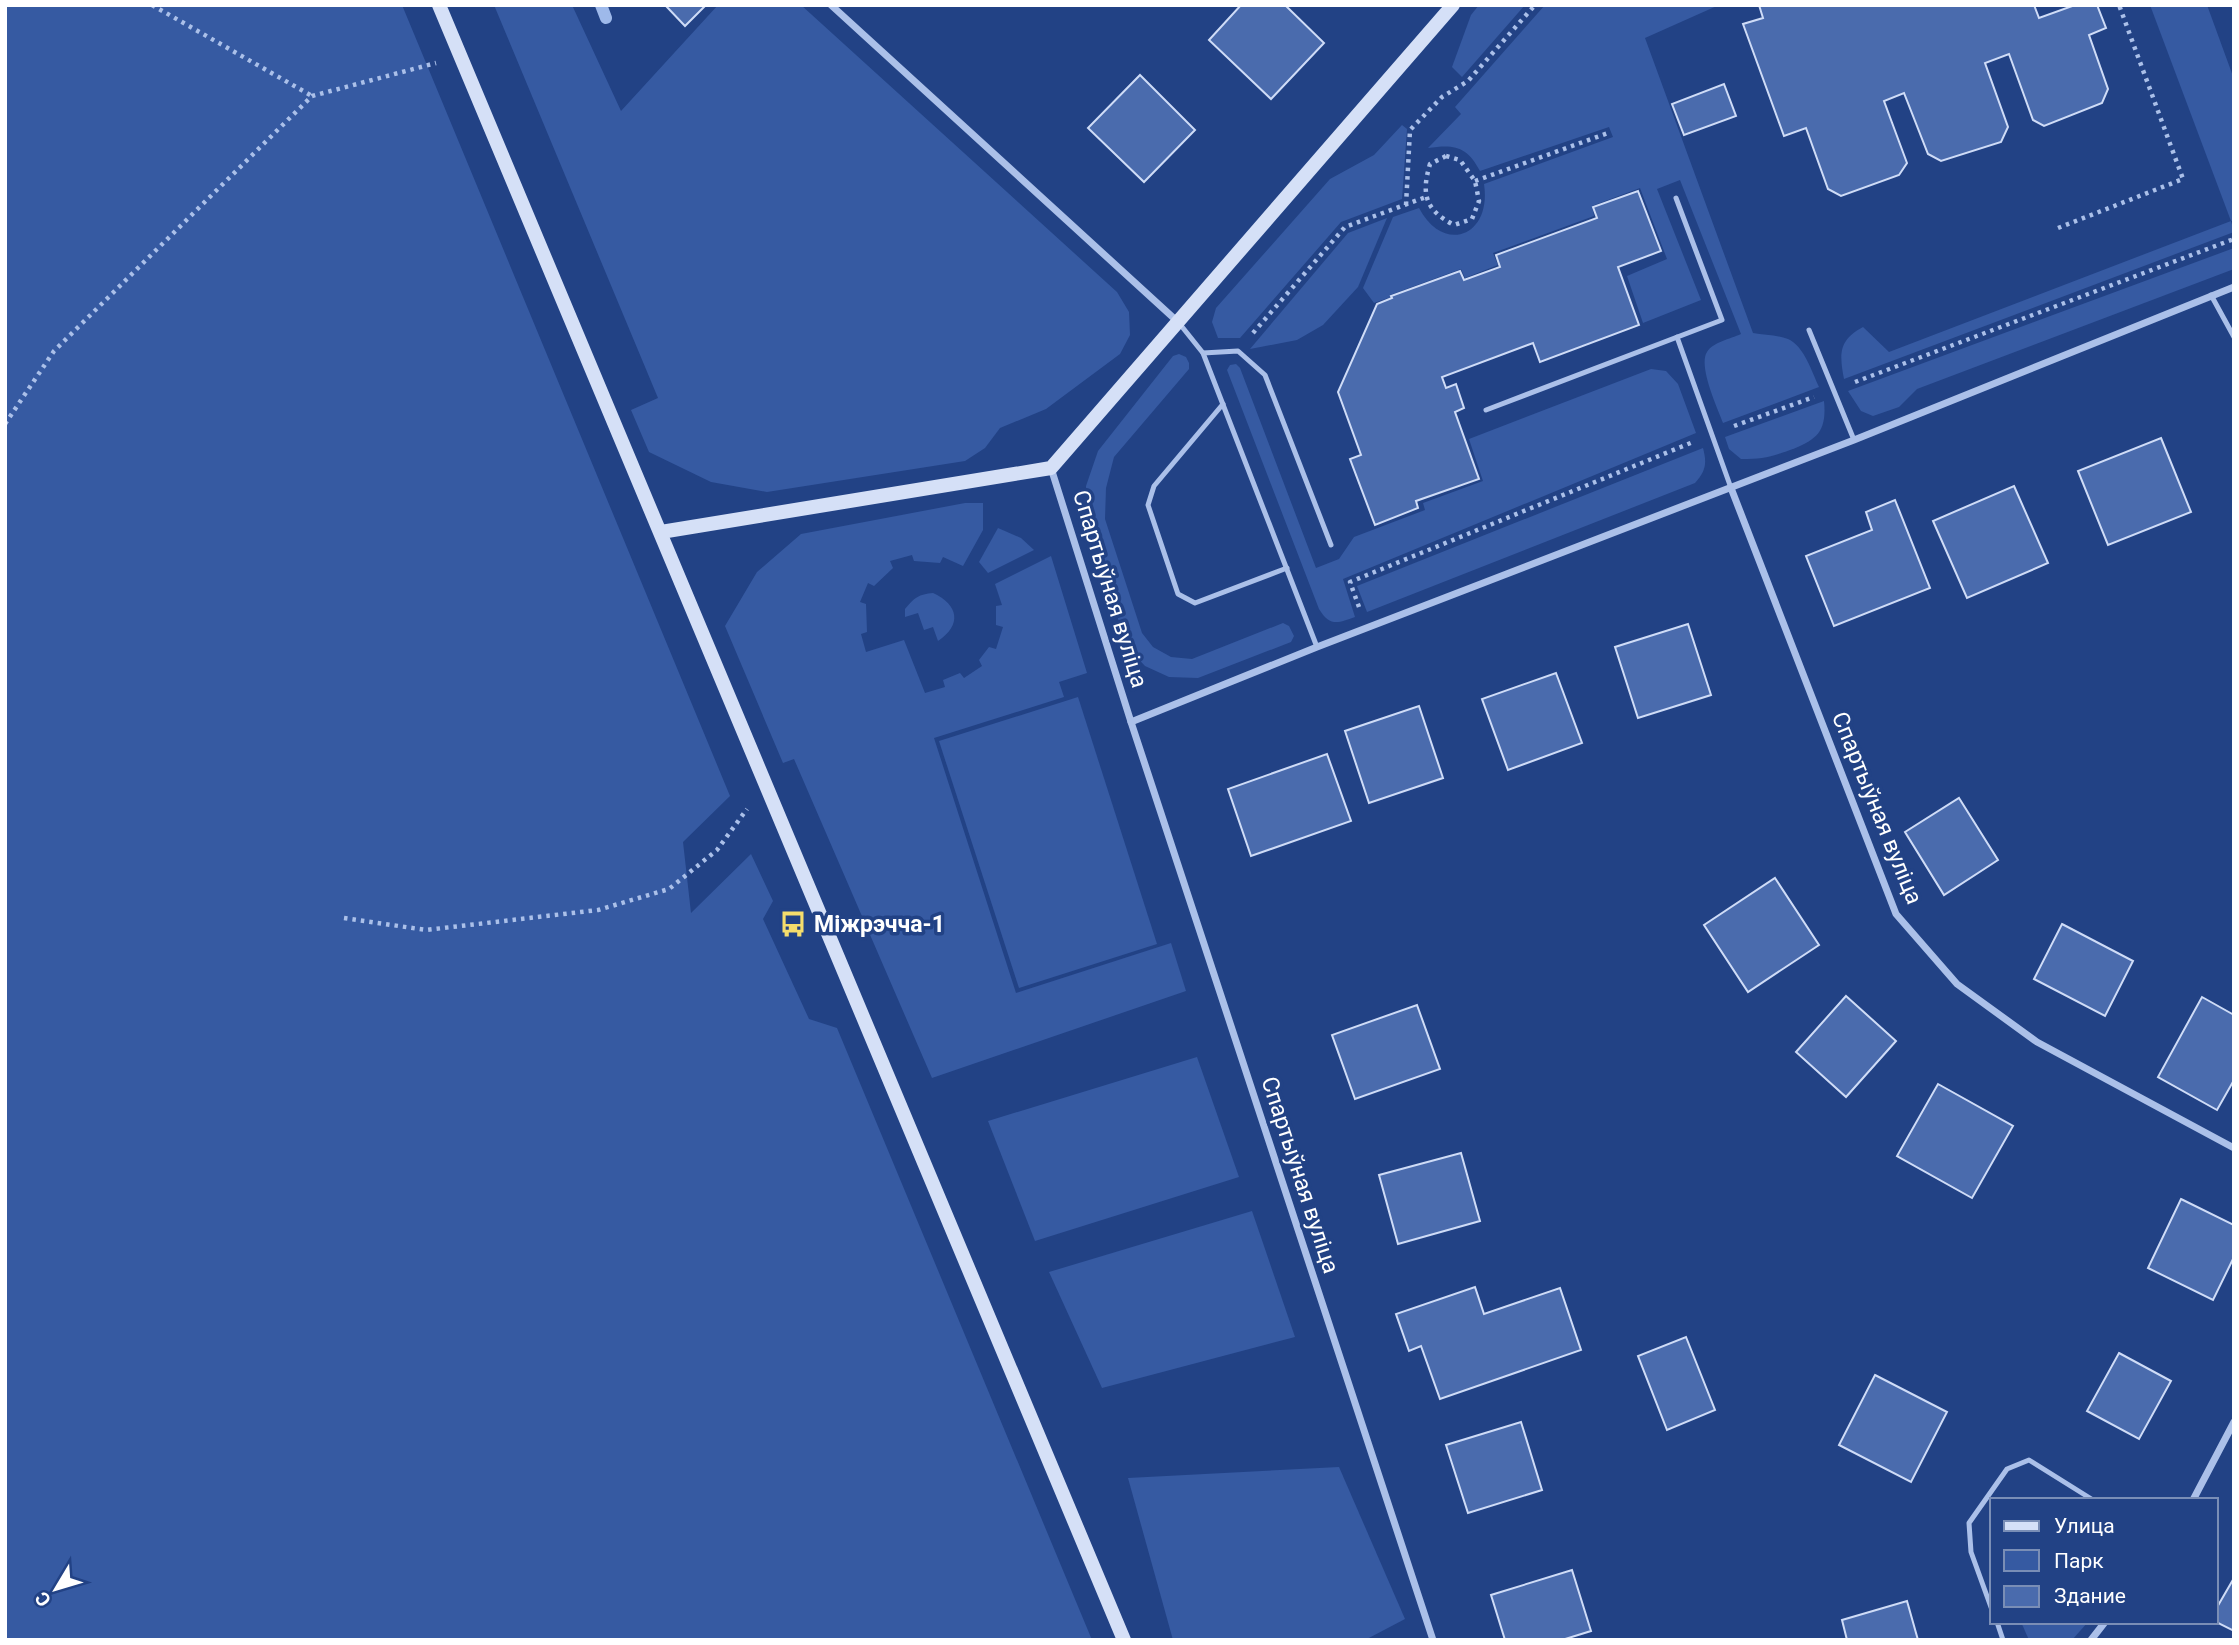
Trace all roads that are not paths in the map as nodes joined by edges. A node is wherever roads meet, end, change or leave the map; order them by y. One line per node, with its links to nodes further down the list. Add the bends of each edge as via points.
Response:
1 (439, 5): 17 (street)
2 (831, 5): 7 (street)
3 (1454, 5): 7 (street)
4 (1676, 198): 9 (lane, via 1723,320)
5 (2234, 287): 6 (street, Спартыўная вуліца)
6 (2211, 295): 10 (lane); 14 (street, Спартыўная вуліца)
7 (1179, 323): 11 (lane); 15 (street)
8 (1809, 330): 14 (lane)
9 (1677, 337): 13 (lane); 16 (lane)
10 (2234, 337)
11 (1203, 353): 12 (lane); 18 (lane, via 1238,351 1265,375)
12 (1223, 404): 19 (lane); 19 (lane, via 1154,486 1148,505 1178,594 1195,603)
13 (1486, 410)
14 (1854, 440): 16 (street, Спартыўная вуліца)
15 (1051, 468): 17 (street); 21 (street, Спартыўная вуліца)
16 (1731, 488): 20 (street, Спартыўная вуліца); 22 (street, Спартыўная вуліца, via 1896,914 1957,984 2037,1042)
17 (661, 532): 28 (street)
18 (1331, 545)
19 (1287, 568): 20 (lane)
20 (1317, 647): 21 (street, Спартыўная вуліца)
21 (1131, 722): 29 (street, Спартыўная вуліца)
22 (2234, 1148)
23 (2234, 1422): 25 (street)
24 (2089, 1498): 26 (lane, via 2029,1460 2007,1469 1969,1523 1971,1552)
25 (2194, 1498)
26 (1990, 1604)
27 (2103, 1624): 30 (street)
28 (1124, 1640)
29 (1433, 1640)
30 (2091, 1640)

